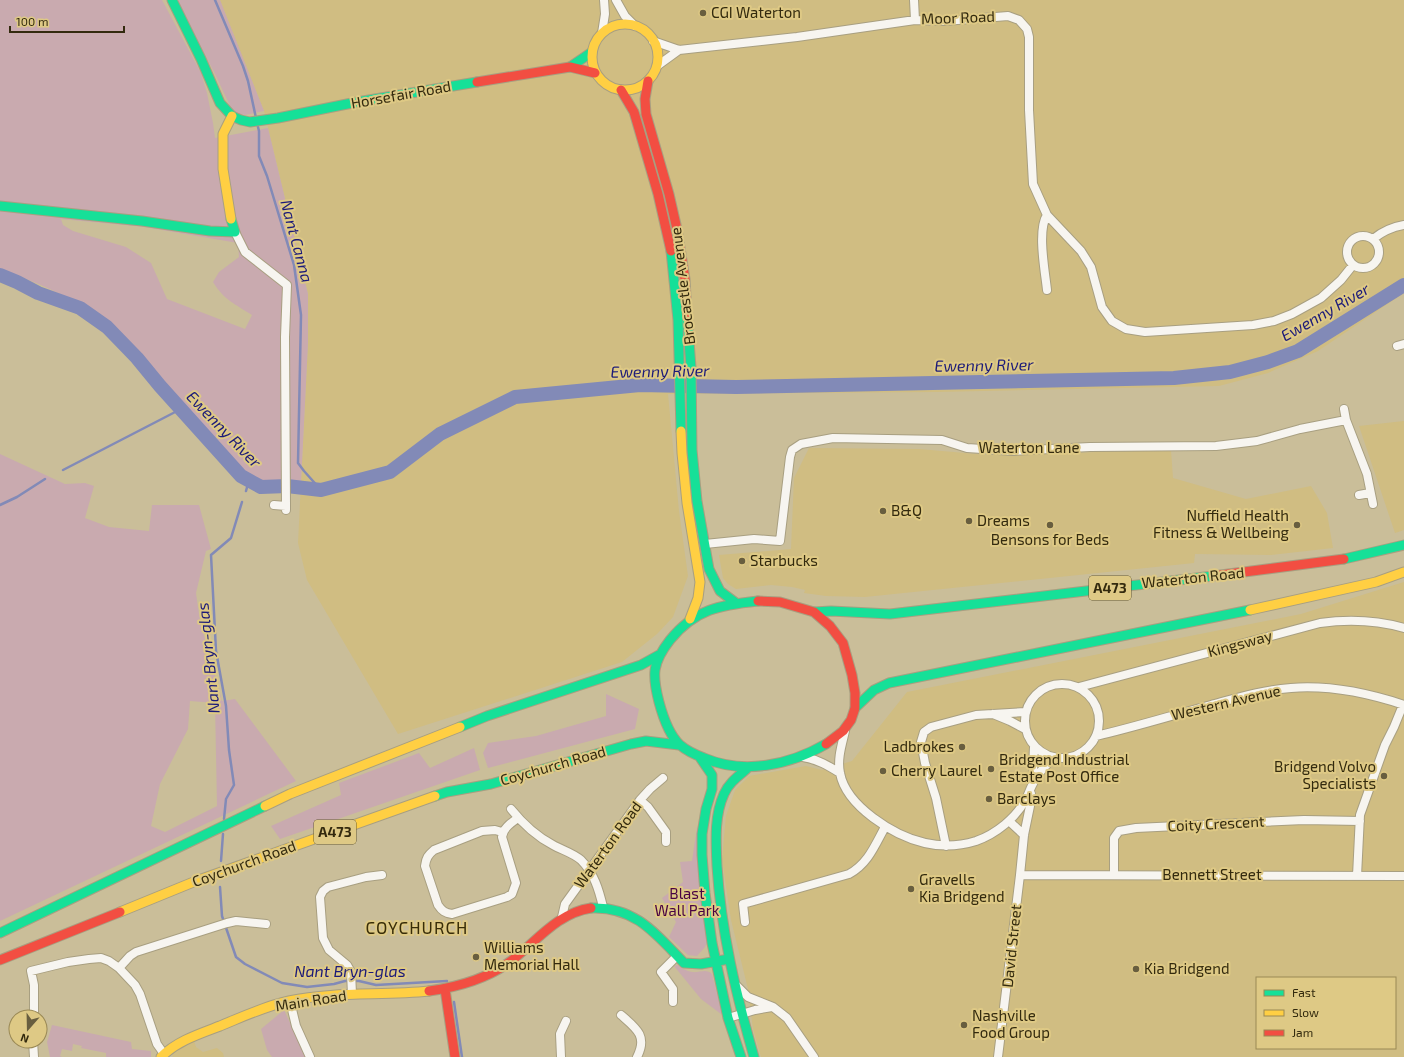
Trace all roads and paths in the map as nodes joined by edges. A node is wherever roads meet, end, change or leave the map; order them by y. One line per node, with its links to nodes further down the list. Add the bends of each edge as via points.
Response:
1 (172, 0): 16 (main road, via 220,103)
2 (604, 0): 7 (street)
3 (616, 0): 6 (street)
4 (914, 0): 5 (street)
5 (914, 20): 9 (street, Moor Road, via 797,37); 18 (street, Moor Road, via 945,21 1008,16 1024,24 1029,37 1033,184)
6 (634, 26): 7 (main road, via 617,25); 8 (main road, via 645,32)
7 (602, 33): 10 (main road, via 595,41)
8 (653, 41): 9 (street, Moor Road); 11 (main road, via 657,49)
9 (679, 50): 11 (street, Moor Road)
10 (592, 52): 12 (main road, Horsefair Road); 13 (main road)
11 (657, 66): 14 (main road)
12 (570, 67): 13 (main road, Horsefair Road); 16 (main road, Horsefair Road, via 363,101 278,118 250,122)
13 (595, 73): 15 (main road, via 606,85)
14 (648, 80): 15 (main road, via 640,87); 30 (main road, Brocastle Avenue, via 646,114 669,194 685,279 691,367 692,450 697,501)
15 (621, 90): 35 (main road, Brocastle Avenue, via 634,112 644,143 670,248 678,320 682,453 700,582 698,598)
16 (232, 116): 20 (main road, via 223,134 223,169 230,217)
17 (0, 206): 20 (main road)
18 (1047, 215): 22 (street, Moor Road, via 1081,251 1091,267 1102,307 1112,321 1126,329 1145,332 1253,325 1274,321 1321,298 1342,280); 23 (street, via 1041,233)
19 (1404, 225): 21 (street, via 1390,228)
20 (235, 232): 29 (street, via 244,252 287,284 286,505)
21 (1373, 239): 22 (street, via 1379,252 1376,261 1363,268); 22 (street, via 1368,236 1357,236 1349,243 1347,254)
22 (1353, 265)
23 (1047, 290)
24 (1344, 409): 25 (street)
25 (1346, 420): 26 (street, via 1368,474); 30 (street, Waterton Lane, via 1258,441 1216,446 1090,447 1013,451 968,448 942,440 833,438 800,444 792,450 790,457 780,541 754,539)
26 (1370, 494): 27 (street); 28 (street)
27 (1358, 496)
28 (1373, 504)
29 (274, 505)
30 (705, 544): 33 (main road, Brocastle Avenue, via 714,583)
31 (1404, 545): 34 (main road, Waterton Road / A473, via 1350,558 1263,570 890,614 831,610)
32 (1404, 572): 40 (main road, via 1376,582 1290,601 889,684 871,692)
33 (736, 603): 34 (main road, via 781,602); 35 (main road, via 711,609)
34 (814, 612): 40 (main road, via 843,642 853,675)
35 (690, 619): 37 (main road)
36 (1404, 628): 38 (street, Kingsway, via 1361,620 1334,621)
37 (659, 655): 46 (main road, via 655,667 657,695 666,723); 76 (main road, via 641,665 487,716 290,794)
38 (1079, 687): 41 (street, via 1067,684 1047,686 1037,692); 45 (street, via 1089,695 1097,709 1099,722)
39 (1403, 705): 45 (street, Western Avenue, via 1345,690 1290,688 1239,697); 60 (street, via 1385,745)
40 (855, 708): 43 (main road)
41 (1025, 712): 42 (street); 44 (street)
42 (990, 713): 44 (street); 65 (street, via 931,727 924,732 921,742 925,763 936,798)
43 (846, 728): 49 (main road, via 820,748); 52 (street, via 840,751)
44 (1025, 729): 47 (street, via 1028,739)
45 (1096, 736): 50 (street, via 1085,751 1076,756)
46 (679, 745): 48 (main road); 79 (main road, Coychurch Road / A473, via 646,741 631,744 491,784 447,792 196,881)
47 (1034, 746): 50 (street); 54 (street)
48 (698, 756): 51 (main road, via 722,765); 80 (main road, via 712,775 712,789 702,834 702,855 705,893)
49 (801, 756): 51 (main road, via 776,764); 52 (street, via 816,759)
50 (1055, 758): 54 (street, via 1049,761)
51 (749, 768): 78 (main road, via 734,780 724,794 716,840 717,884)
52 (840, 773): 61 (street, via 845,787 854,800)
53 (663, 778): 56 (street, Waterton Road)
54 (1035, 779): 55 (street)
55 (1031, 790): 59 (street); 63 (street, David Street)
56 (640, 800): 64 (street, via 666,832); 66 (street, Waterton Road)
57 (511, 809): 58 (street)
58 (518, 818): 62 (street); 66 (street, via 537,835 580,859)
59 (1009, 821): 63 (street); 65 (street, via 977,841)
60 (1360, 821): 69 (street, Coity Crescent, via 1304,820 1119,831 1114,838); 70 (street)
61 (885, 827): 65 (street, via 924,843); 74 (street, via 865,863 858,870 743,904)
62 (502, 832): 62 (street, via 482,831 429,854 425,866 441,910 452,914 512,894 516,883)
63 (1024, 835): 68 (street, David Street)
64 (666, 842)
65 (946, 846)
66 (590, 871): 72 (street); 73 (street, Waterton Road, via 565,904)
67 (382, 875): 84 (street, via 328,887 320,898 323,938 329,950 347,965 351,972)
68 (1020, 875): 69 (street, Bennett Street); 101 (street, David Street)
69 (1114, 875): 70 (street, Bennett Street)
70 (1357, 876): 71 (street, Bennett Street)
71 (1404, 876)
72 (603, 907): 73 (main road, Main Road, via 586,908); 77 (main road, via 614,909 640,921)
73 (562, 918): 83 (main road, Main Road, via 501,968)
74 (745, 922)
75 (266, 924): 81 (street, via 236,921 224,924 136,952)
76 (0, 932)
77 (677, 956): 80 (main road, via 690,965); 86 (street, via 661,972 673,989)
78 (729, 959): 80 (main road); 82 (main road)
79 (0, 960)
80 (716, 961): 91 (main road)
81 (119, 968): 88 (street, via 101,958 68,962 31,971); 93 (street, via 140,994)
82 (736, 985): 87 (street, via 748,997); 89 (main road)
83 (445, 989): 84 (main road, Main Road); 95 (main road)
84 (352, 994): 85 (main road, Main Road)
85 (290, 1001): 93 (main road, Main Road, via 188,1038); 94 (street, via 296,1026)
86 (673, 1002)
87 (772, 1007): 89 (street); 100 (street, via 787,1018)
88 (34, 1009)
89 (741, 1014): 91 (street); 99 (main road)
90 (621, 1015): 97 (street, via 638,1029 641,1048)
91 (728, 1018): 98 (main road)
92 (566, 1021): 96 (street, via 560,1034)
93 (162, 1055)
94 (310, 1057)
95 (455, 1057)
96 (561, 1057)
97 (637, 1057)
98 (741, 1057)
99 (754, 1057)
100 (814, 1057)
101 (998, 1057)

